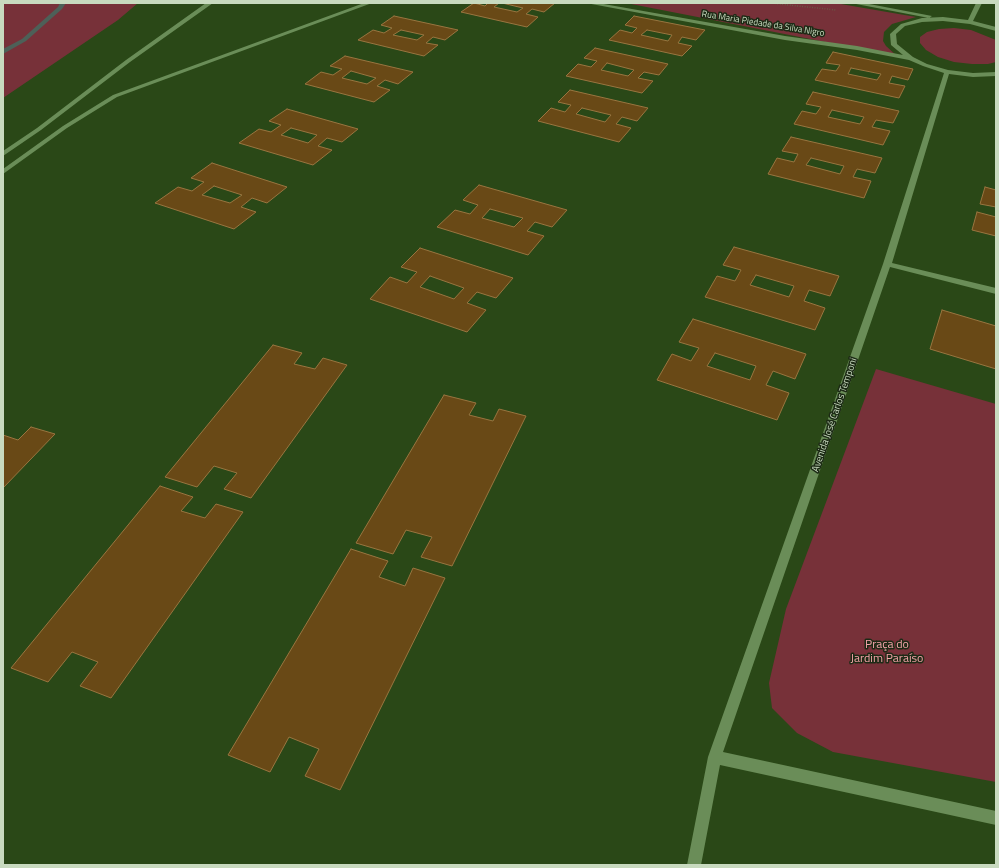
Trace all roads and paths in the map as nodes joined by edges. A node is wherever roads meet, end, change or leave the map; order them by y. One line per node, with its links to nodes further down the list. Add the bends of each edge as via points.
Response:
1 (210, 3): 14 (street, via 128,60)
2 (369, 3): 15 (street, via 115,96 65,127)
3 (589, 3): 9 (street, Rua Maria Piedade da Silva Nigro)
4 (854, 3): 6 (street)
5 (979, 3): 7 (street)
6 (943, 19): 7 (street); 9 (street, via 922,20 903,25 893,34 894,45)
7 (970, 22): 8 (street)
8 (995, 29)
9 (911, 58): 10 (street)
10 (947, 72): 12 (street); 16 (street, Avenida José Carlos Temponi)
11 (996, 74): 12 (street)
12 (973, 75): 13 (street)
13 (996, 80)
14 (3, 154)
15 (3, 172)
16 (887, 264): 17 (street); 18 (street, Avenida José Carlos Temponi)
17 (996, 291)
18 (715, 757): 19 (street); 20 (street, Avenida José Carlos Temponi)
19 (996, 818)
20 (694, 865)

